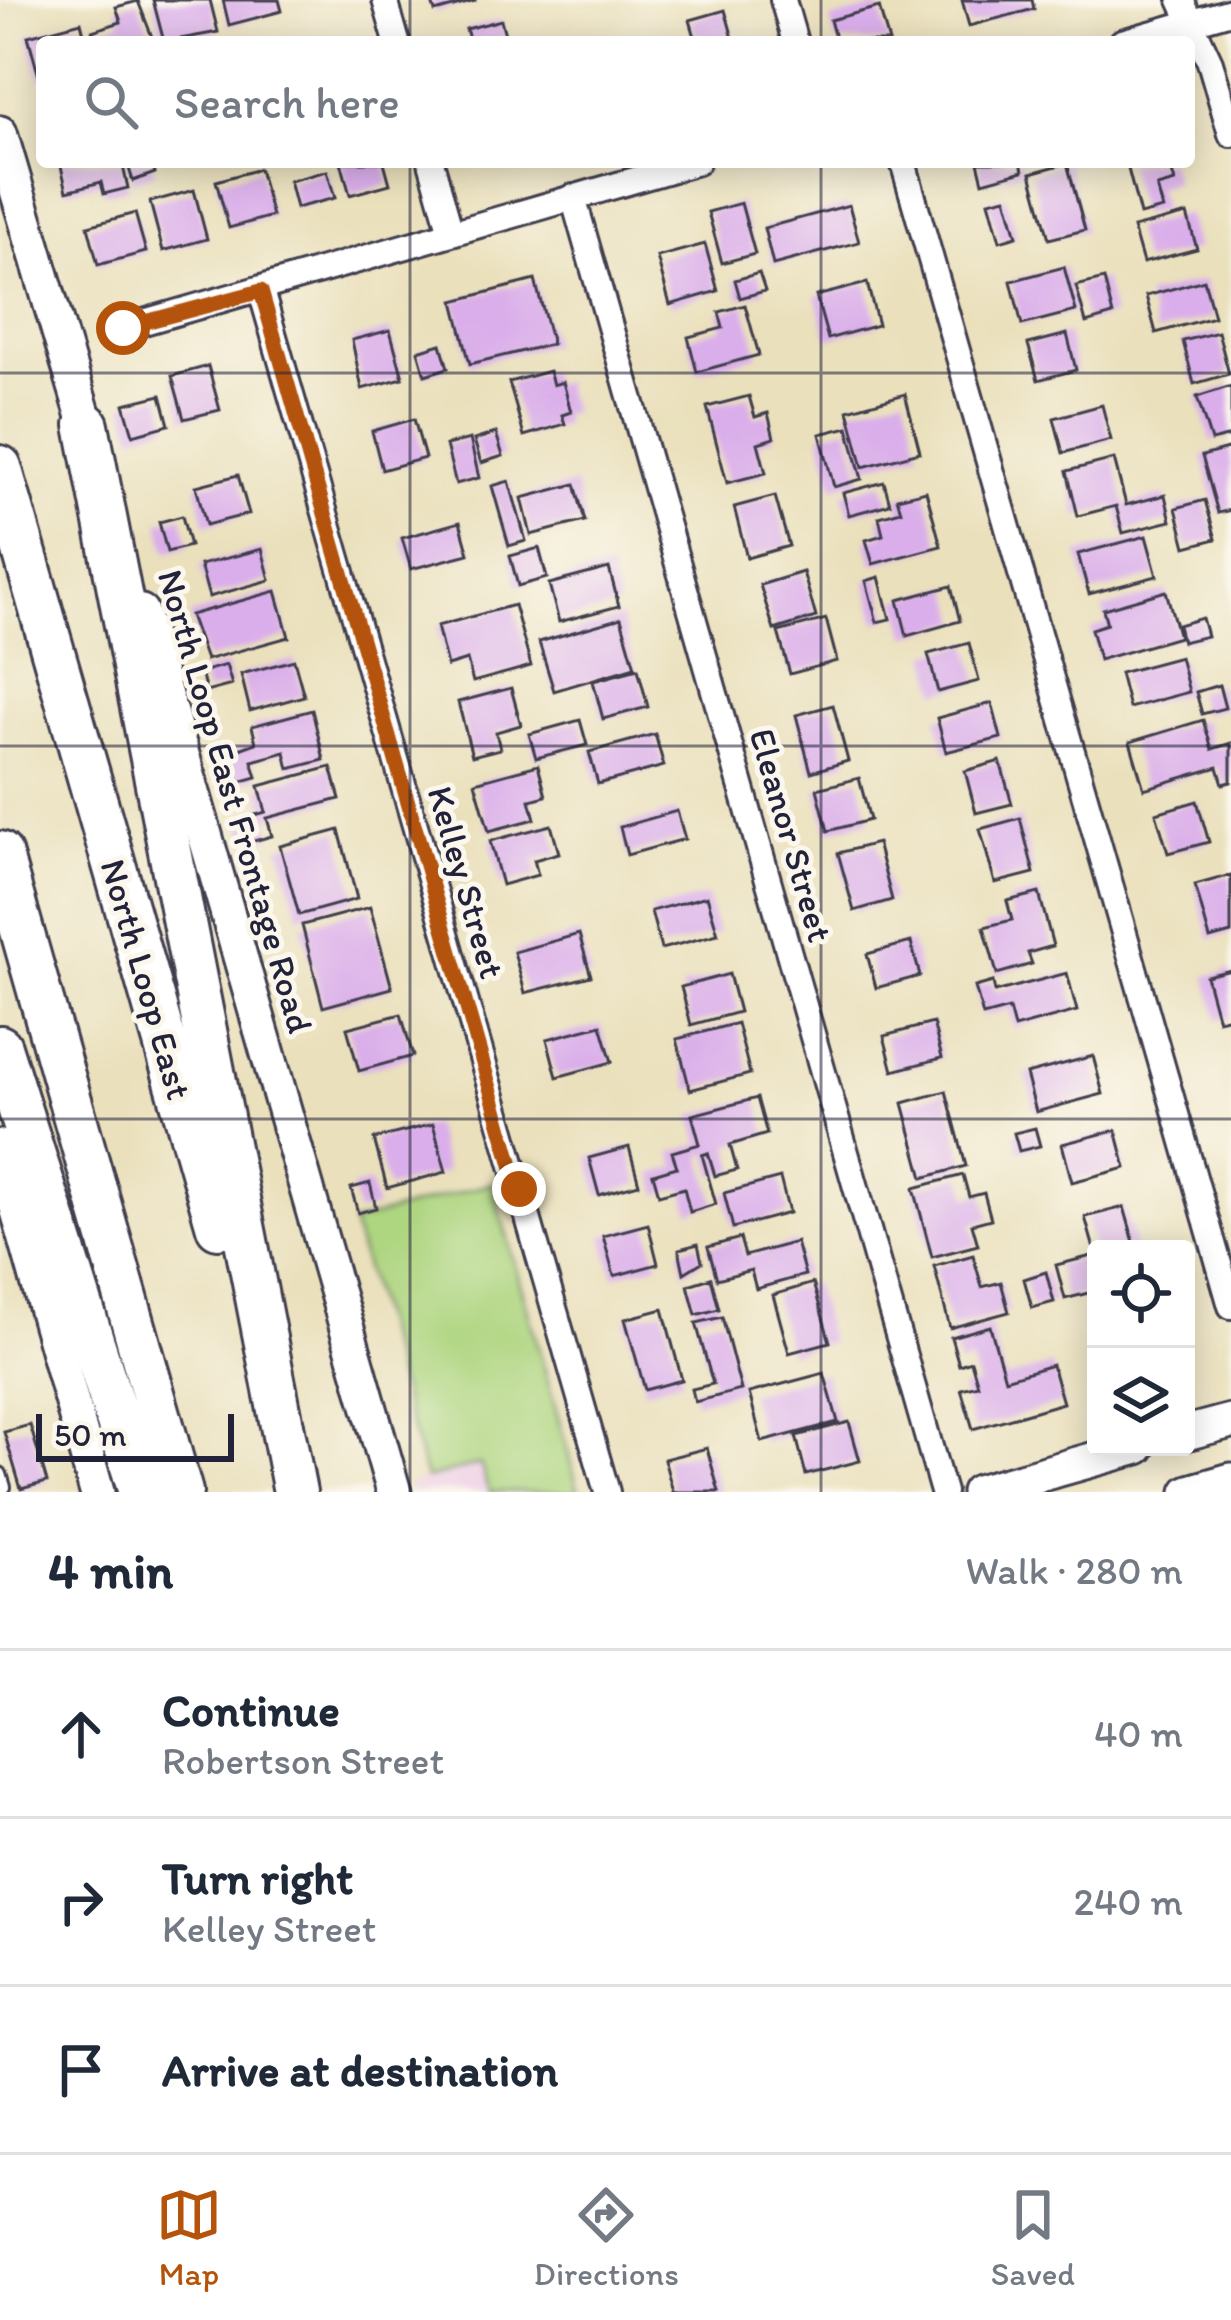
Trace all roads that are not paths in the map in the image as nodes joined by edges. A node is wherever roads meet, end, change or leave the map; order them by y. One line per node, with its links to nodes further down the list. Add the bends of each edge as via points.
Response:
1 (385, 0): 5 (street)
2 (783, 0): 6 (street)
3 (1186, 11): 4 (street); 7 (street); 9 (street)
4 (1231, 11)
5 (395, 36)
6 (793, 36)
7 (1134, 36)
8 (0, 133): 17 (main road, North Loop East Frontage Road)
9 (1231, 134)
10 (433, 168): 14 (street)
11 (675, 168): 13 (street)
12 (905, 168): 22 (street)
13 (573, 196): 14 (street); 33 (street, Eleanor Street)
14 (450, 229): 15 (street)
15 (261, 291): 16 (street); 32 (street, Kelley Street)
16 (123, 328)
17 (87, 425): 30 (highway); 31 (main road, North Loop East Frontage Road)
18 (0, 467): 30 (highway, North Loop East)
19 (0, 853): 29 (highway)
20 (0, 1047): 28 (highway)
21 (0, 1147): 27 (main road)
22 (1231, 1306)
23 (1231, 1421): 24 (main road)
24 (1195, 1431)
25 (1106, 1456): 34 (main road)
26 (1231, 1480): 35 (main road)
27 (97, 1492)
28 (140, 1492)
29 (181, 1492)
30 (294, 1492)
31 (394, 1492)
32 (607, 1492)
33 (943, 1492)
34 (978, 1492)
35 (1189, 1492)

